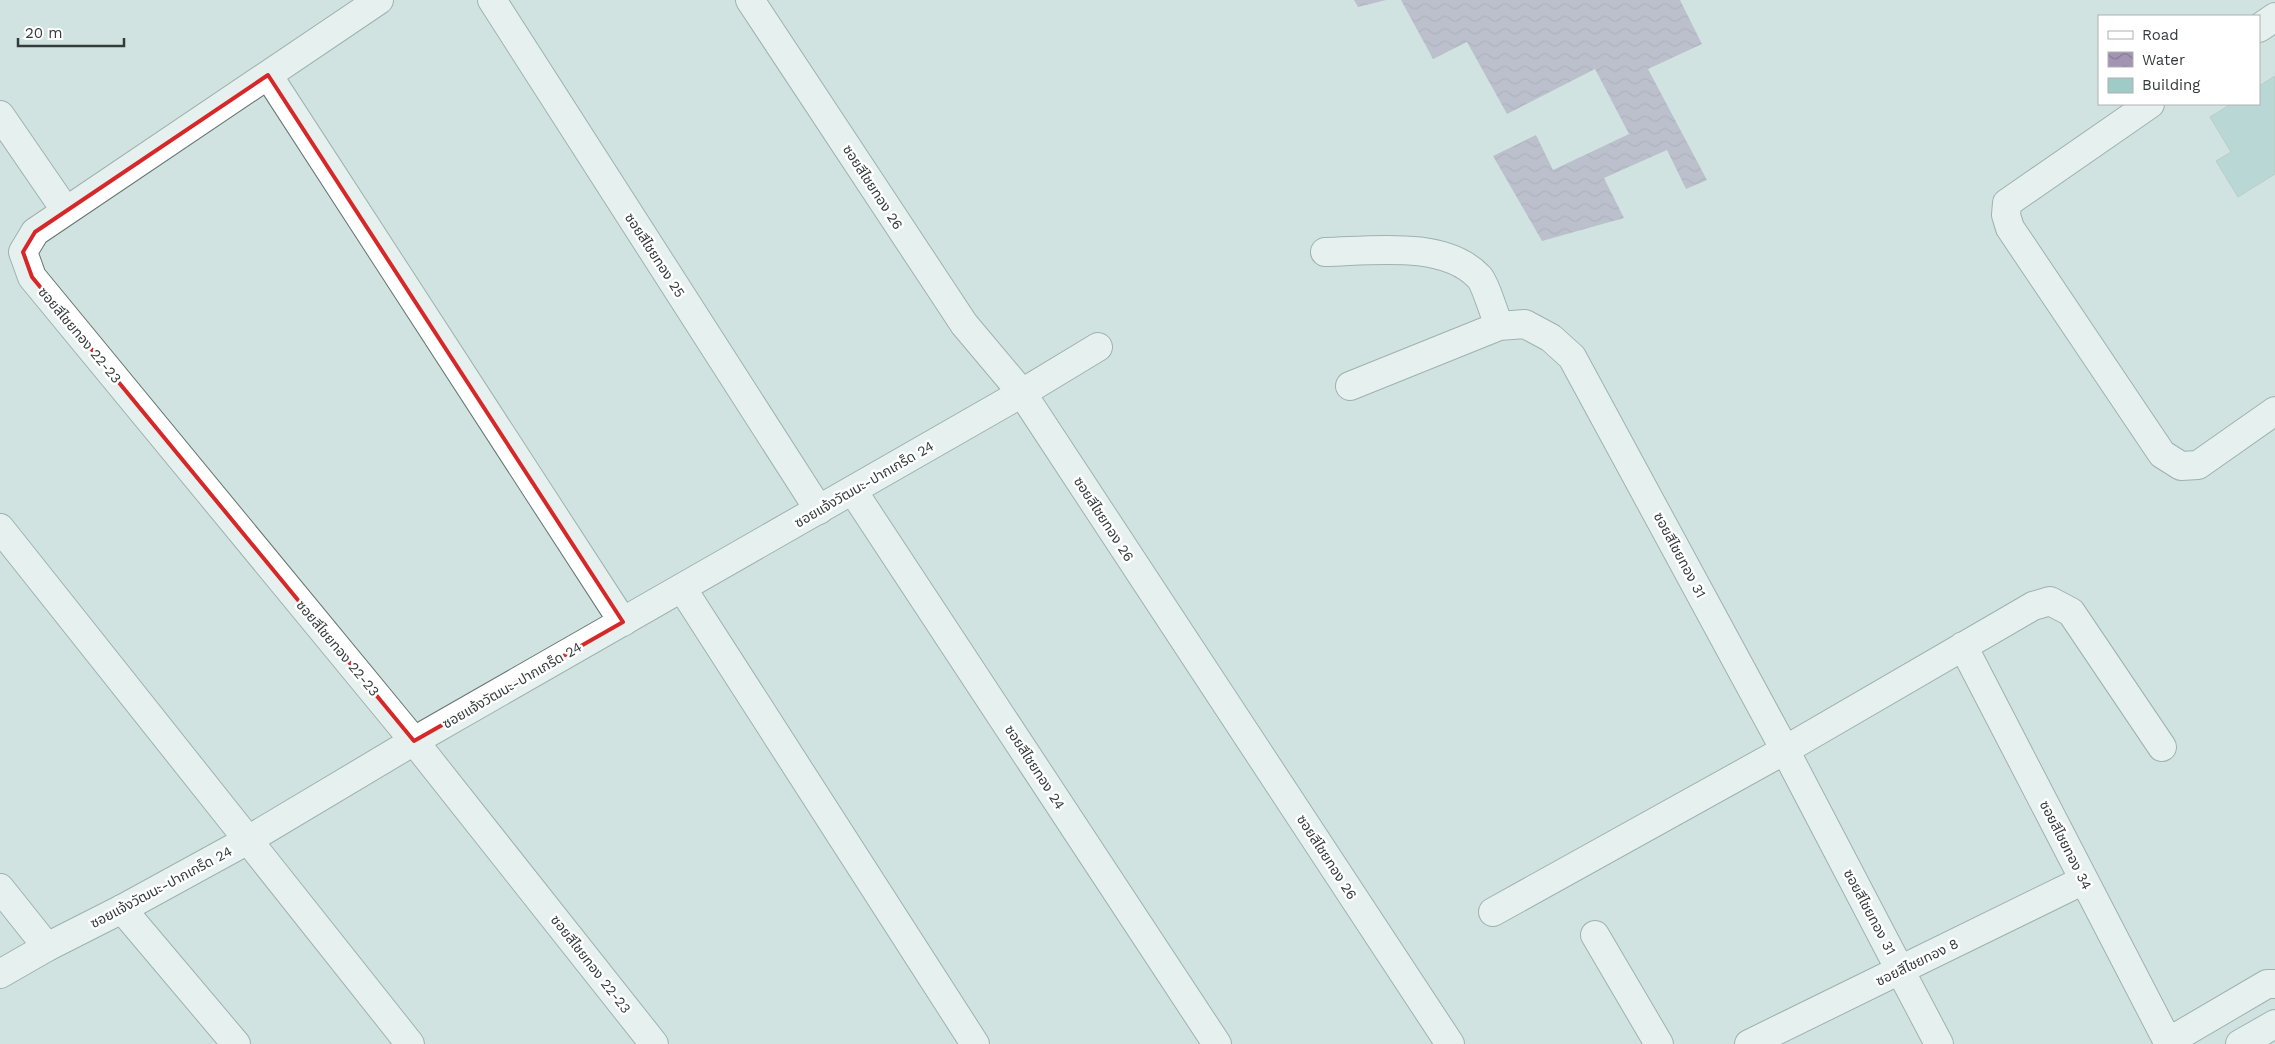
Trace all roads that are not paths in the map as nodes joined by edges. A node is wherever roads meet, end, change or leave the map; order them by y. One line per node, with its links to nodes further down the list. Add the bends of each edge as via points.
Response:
1 (379, 0): 6 (street)
2 (492, 0): 17 (street, ซอยสีไชยทอง 25)
3 (750, 0): 14 (street, ซอยสีไชยทอง 26, via 964,324)
4 (2275, 17): 5 (street)
5 (2260, 27)
6 (268, 75): 9 (street); 20 (street)
7 (2149, 105): 15 (street, via 2007,203 2010,228 2162,454 2181,466 2198,464)
8 (0, 115): 9 (street)
9 (66, 211): 22 (street, ซอยสีไชยทอง 22-23, via 35,232 23,252 32,278)
10 (1325, 252): 11 (street, via 1424,251 1455,260 1480,277)
11 (1499, 326): 13 (street, ซอยสีไชยทอง 31); 24 (street, ซอยสีไชยทอง 31, via 1525,324 1551,338 1572,357)
12 (1098, 347): 14 (street, ซอยแจ้งวัฒนะ-ปากเกร็ด 24)
13 (1350, 386)
14 (1022, 393): 16 (street, ซอยแจ้งวัฒนะ-ปากเกร็ด 24); 42 (street, ซอยสีไชยทอง 26)
15 (2275, 411)
16 (853, 491): 17 (street, ซอยแจ้งวัฒนะ-ปากเกร็ด 24); 41 (street, ซอยสีไชยทอง 24)
17 (819, 510): 19 (street, ซอยแจ้งวัฒนะ-ปากเกร็ด 24)
18 (0, 528): 25 (street)
19 (682, 588): 20 (street, ซอยแจ้งวัฒนะ-ปากเกร็ด 24); 40 (street)
20 (623, 622): 22 (street, ซอยแจ้งวัฒนะ-ปากเกร็ด 24)
21 (1963, 646): 23 (street, via 2033,606 2050,602 2071,612); 24 (street); 26 (street, ซอยสีไชยทอง 34)
22 (414, 741): 25 (street, ซอยแจ้งวัฒนะ-ปากเกร็ด 24); 39 (street, ซอยสีไชยทอง 22-23)
23 (2162, 747)
24 (1785, 750): 29 (street); 32 (street, ซอยสีไชยทอง 31)
25 (248, 840): 28 (street, ซอยแจ้งวัฒนะ-ปากเกร็ด 24); 38 (street)
26 (2084, 880): 32 (street, ซอยสีไชยทอง 8); 36 (street, ซอยสีไชยทอง 34)
27 (0, 888): 31 (street)
28 (122, 909): 31 (street, ซอยแจ้งวัฒนะ-ปากเกร็ด 24); 37 (street)
29 (1493, 912)
30 (1595, 935): 43 (street)
31 (47, 947): 33 (street, ซอยแจ้งวัฒนะ-ปากเกร็ด 24)
32 (1900, 970): 44 (street, ซอยสีไชยทอง 8); 45 (street, ซอยสีไชยทอง 31)
33 (0, 974)
34 (2275, 984): 36 (street, via 2267,984)
35 (2275, 1024): 46 (street)
36 (2168, 1043)
37 (236, 1044)
38 (410, 1044)
39 (654, 1044)
40 (975, 1044)
41 (1217, 1044)
42 (1450, 1044)
43 (1659, 1044)
44 (1749, 1044)
45 (1939, 1044)
46 (2240, 1044)

